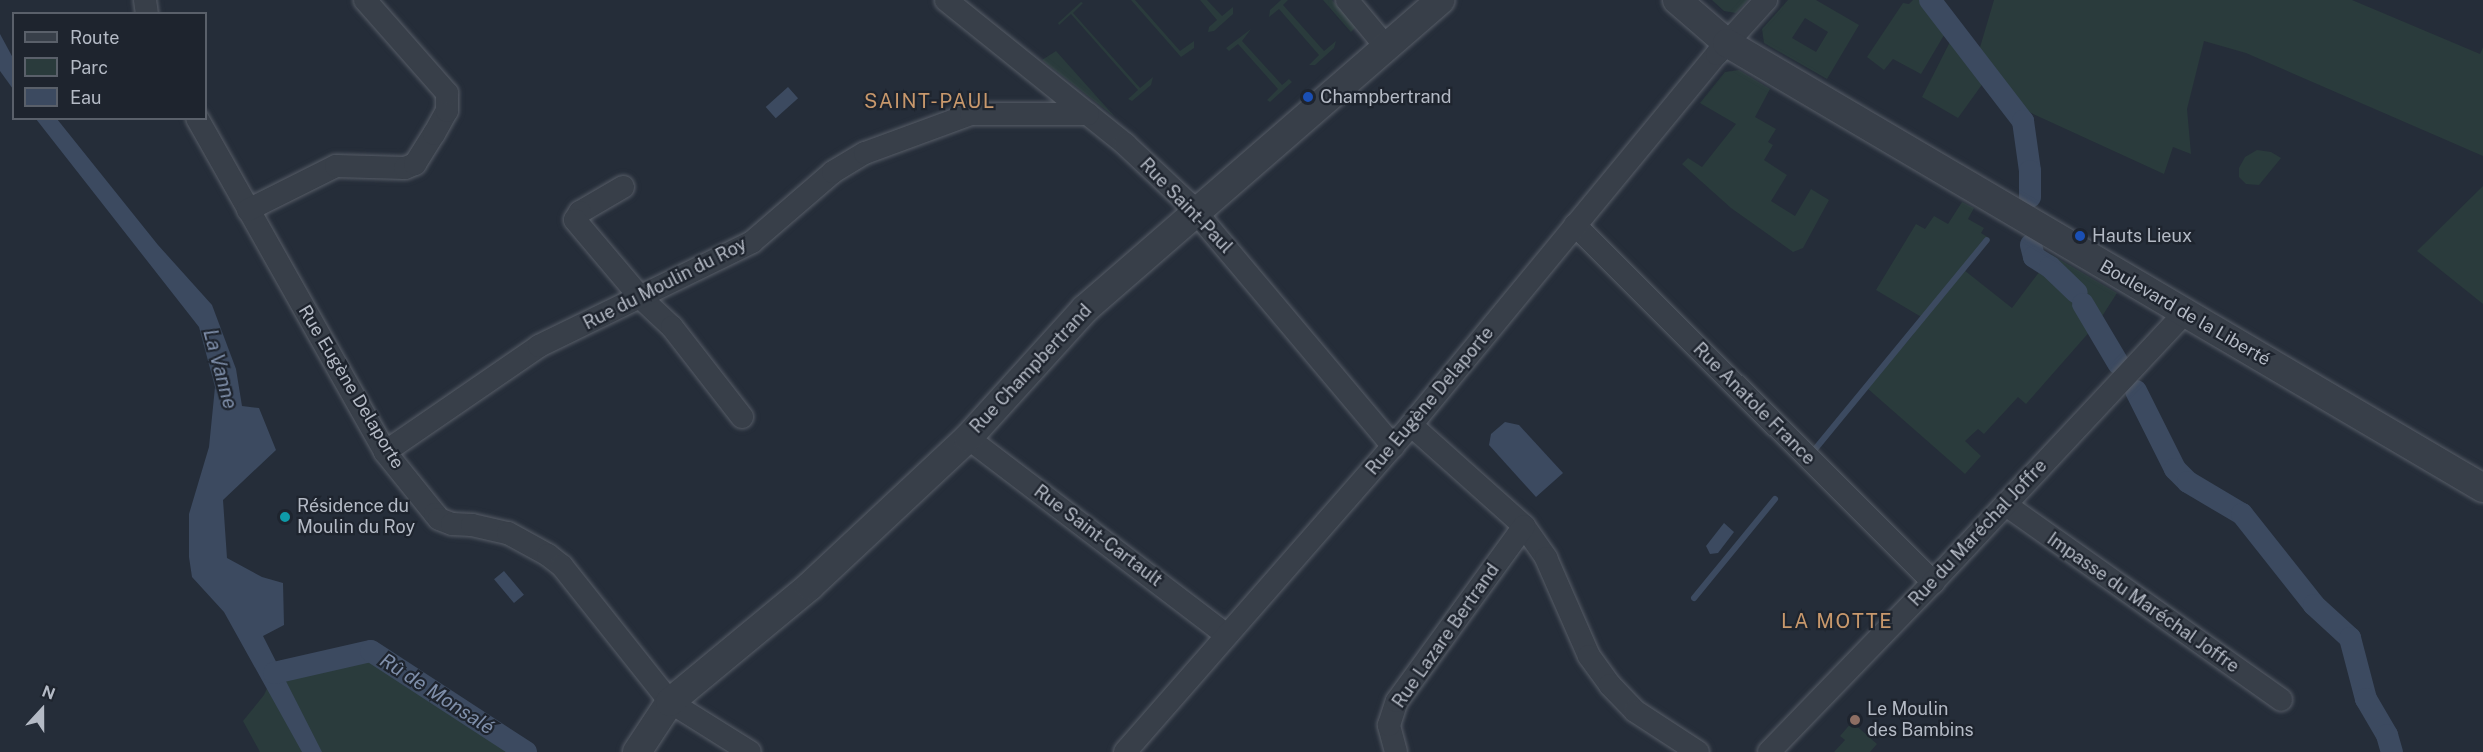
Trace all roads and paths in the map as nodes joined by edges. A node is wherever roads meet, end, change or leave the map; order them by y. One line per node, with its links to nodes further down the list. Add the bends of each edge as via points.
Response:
1 (365, 0): 12 (street, via 444,89 448,105 439,126 415,164 405,168 336,166)
2 (946, 0): 9 (street, Rue Saint-Paul)
3 (1347, 0): 8 (street)
4 (1441, 0): 8 (street, Rue Champbertrand)
5 (1677, 0): 7 (street, Boulevard de la Liberté)
6 (1766, 0): 7 (street, Rue Eugène Delaporte)
7 (1727, 43): 14 (street, Rue Eugène Delaporte); 16 (street, Boulevard de la Liberté)
8 (1387, 48): 13 (street, Rue Champbertrand)
9 (1088, 114): 13 (street, Rue Saint-Paul); 15 (street, Rue du Moulin du Roy, via 971,114 865,153 833,172 752,242)
10 (199, 120): 12 (street, Rue Eugène Delaporte)
11 (623, 187): 15 (street, Rue du Moulin du Roy, via 580,212 575,220)
12 (248, 210): 21 (street, Rue Eugène Delaporte)
13 (1197, 212): 19 (street, Rue Champbertrand, via 1085,309); 20 (street, Rue Saint-Paul)
14 (1575, 225): 18 (street, Rue Eugène Delaporte); 25 (street, Rue Anatole France)
15 (641, 298): 17 (street, Rue du Moulin du Roy, via 672,327); 21 (street, Rue du Moulin du Roy, via 539,346)
16 (2185, 313): 22 (street, Boulevard de la Liberté); 23 (street, Rue du Maréchal Joffre)
17 (742, 417)
18 (1411, 426): 20 (street, Rue Eugène Delaporte); 24 (street)
19 (968, 438): 26 (street, Rue Saint-Cartault); 28 (street, Rue Champbertrand, via 810,586)
20 (1393, 446): 26 (street, Rue Eugène Delaporte)
21 (385, 452): 28 (street, Rue Eugène Delaporte, via 439,519 508,533 562,566)
22 (2483, 488)
23 (2006, 505): 25 (street, Rue du Maréchal Joffre); 27 (street, Impasse du Maréchal Joffre)
24 (1524, 526): 32 (street, Rue Lazare Bertrand, via 1397,701 1389,725); 33 (street, via 1546,558 1570,618 1598,671 1635,711)
25 (1933, 582): 34 (street, Rue du Maréchal Joffre)
26 (1227, 635): 31 (street, Rue Eugène Delaporte)
27 (2281, 700)
28 (670, 702): 29 (street, Rue Champbertrand); 30 (street, Rue Eugène Delaporte)
29 (637, 752)
30 (750, 752)
31 (1125, 752)
32 (1396, 752)
33 (1698, 752)
34 (1769, 752)

